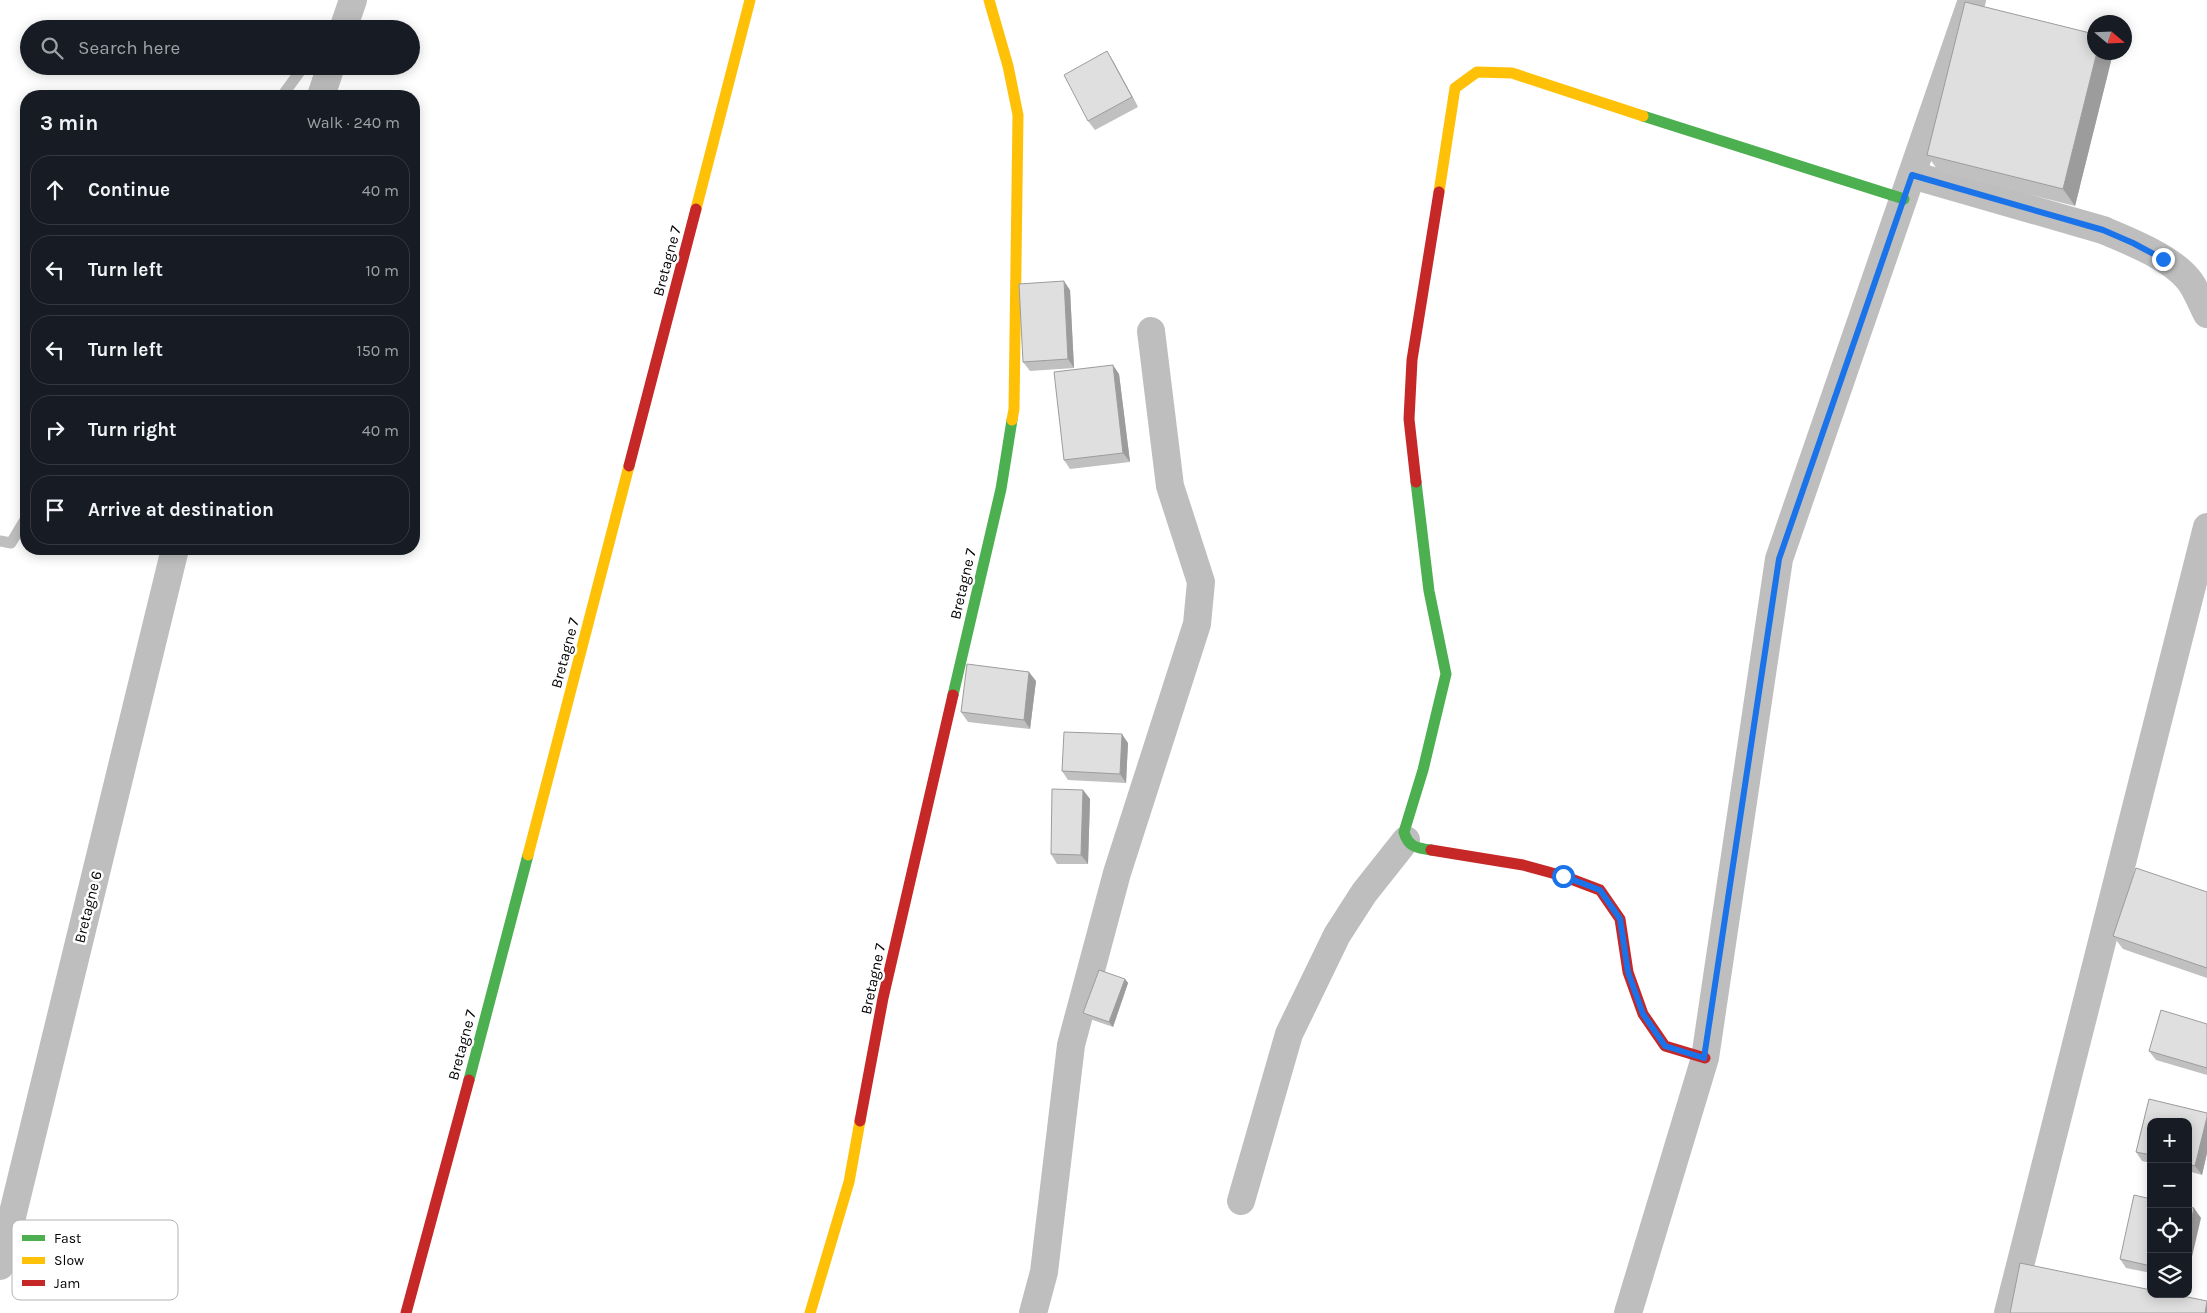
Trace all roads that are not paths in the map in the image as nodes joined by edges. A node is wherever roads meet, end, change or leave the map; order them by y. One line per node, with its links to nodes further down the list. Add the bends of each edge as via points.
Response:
1 (352, 0): 5 (street)
2 (750, 0): 17 (street, Bretagne 7)
3 (989, 0): 18 (street, Bretagne 7, via 1018,115 1014,409 1001,489 883,998 849,1182)
4 (1972, 0): 8 (street)
5 (346, 20)
6 (328, 75): 7 (street)
7 (323, 90)
8 (1908, 187): 9 (street, via 2103,230 2163,259 2188,279); 13 (street, via 1585,98 1512,73 1477,72 1455,88 1412,360 1409,419 1429,591 1446,674 1404,832); 14 (street, via 1779,559)
9 (2207, 314)
10 (1151, 331): 19 (street, via 1170,486 1201,582 1197,624 1117,873 1071,1046 1044,1272)
11 (2207, 527): 21 (street)
12 (175, 555): 16 (street, Bretagne 6)
13 (1406, 840): 14 (street, via 1413,847 1523,866 1600,890 1620,919 1628,972 1643,1014 1665,1046); 15 (street, via 1364,893 1337,935 1289,1034)
14 (1704, 1058): 20 (street)
15 (1241, 1201)
16 (0, 1266)
17 (406, 1313)
18 (810, 1313)
19 (1033, 1313)
20 (1628, 1313)
21 (2008, 1313)

